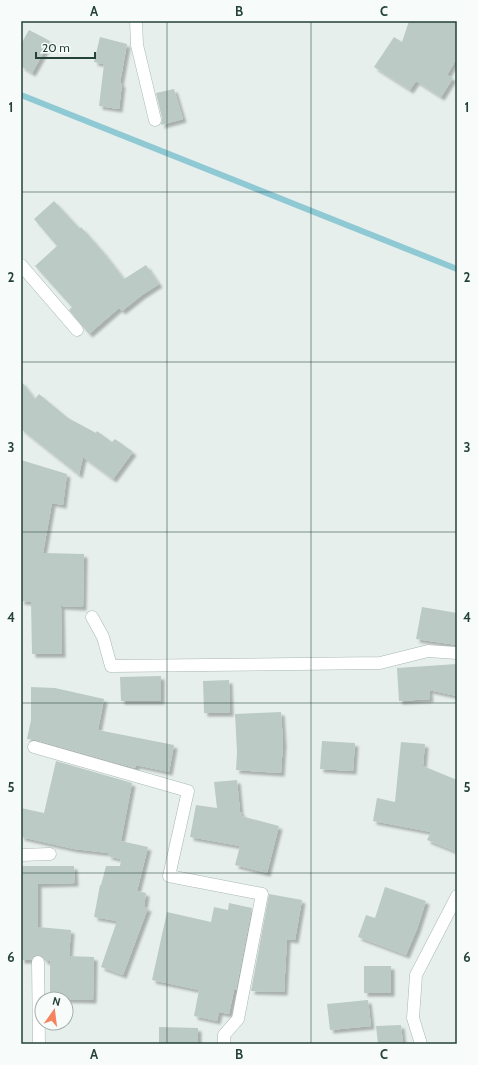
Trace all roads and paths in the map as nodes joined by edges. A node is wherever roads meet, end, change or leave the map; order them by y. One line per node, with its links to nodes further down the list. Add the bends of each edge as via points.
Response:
1 (136, 21): 2 (street, via 137,45)
2 (155, 120)
3 (21, 265): 4 (street)
4 (77, 330)
5 (92, 617): 6 (street, via 103,637 111,666 380,663 428,651)
6 (457, 653)
7 (34, 747): 13 (street, via 188,790 169,876 262,894 238,1018 224,1035)
8 (50, 854): 9 (street)
9 (21, 855)
10 (457, 896): 14 (street, via 416,975 413,1018)
11 (38, 962): 12 (street)
12 (39, 1044)
13 (224, 1044)
14 (421, 1044)

